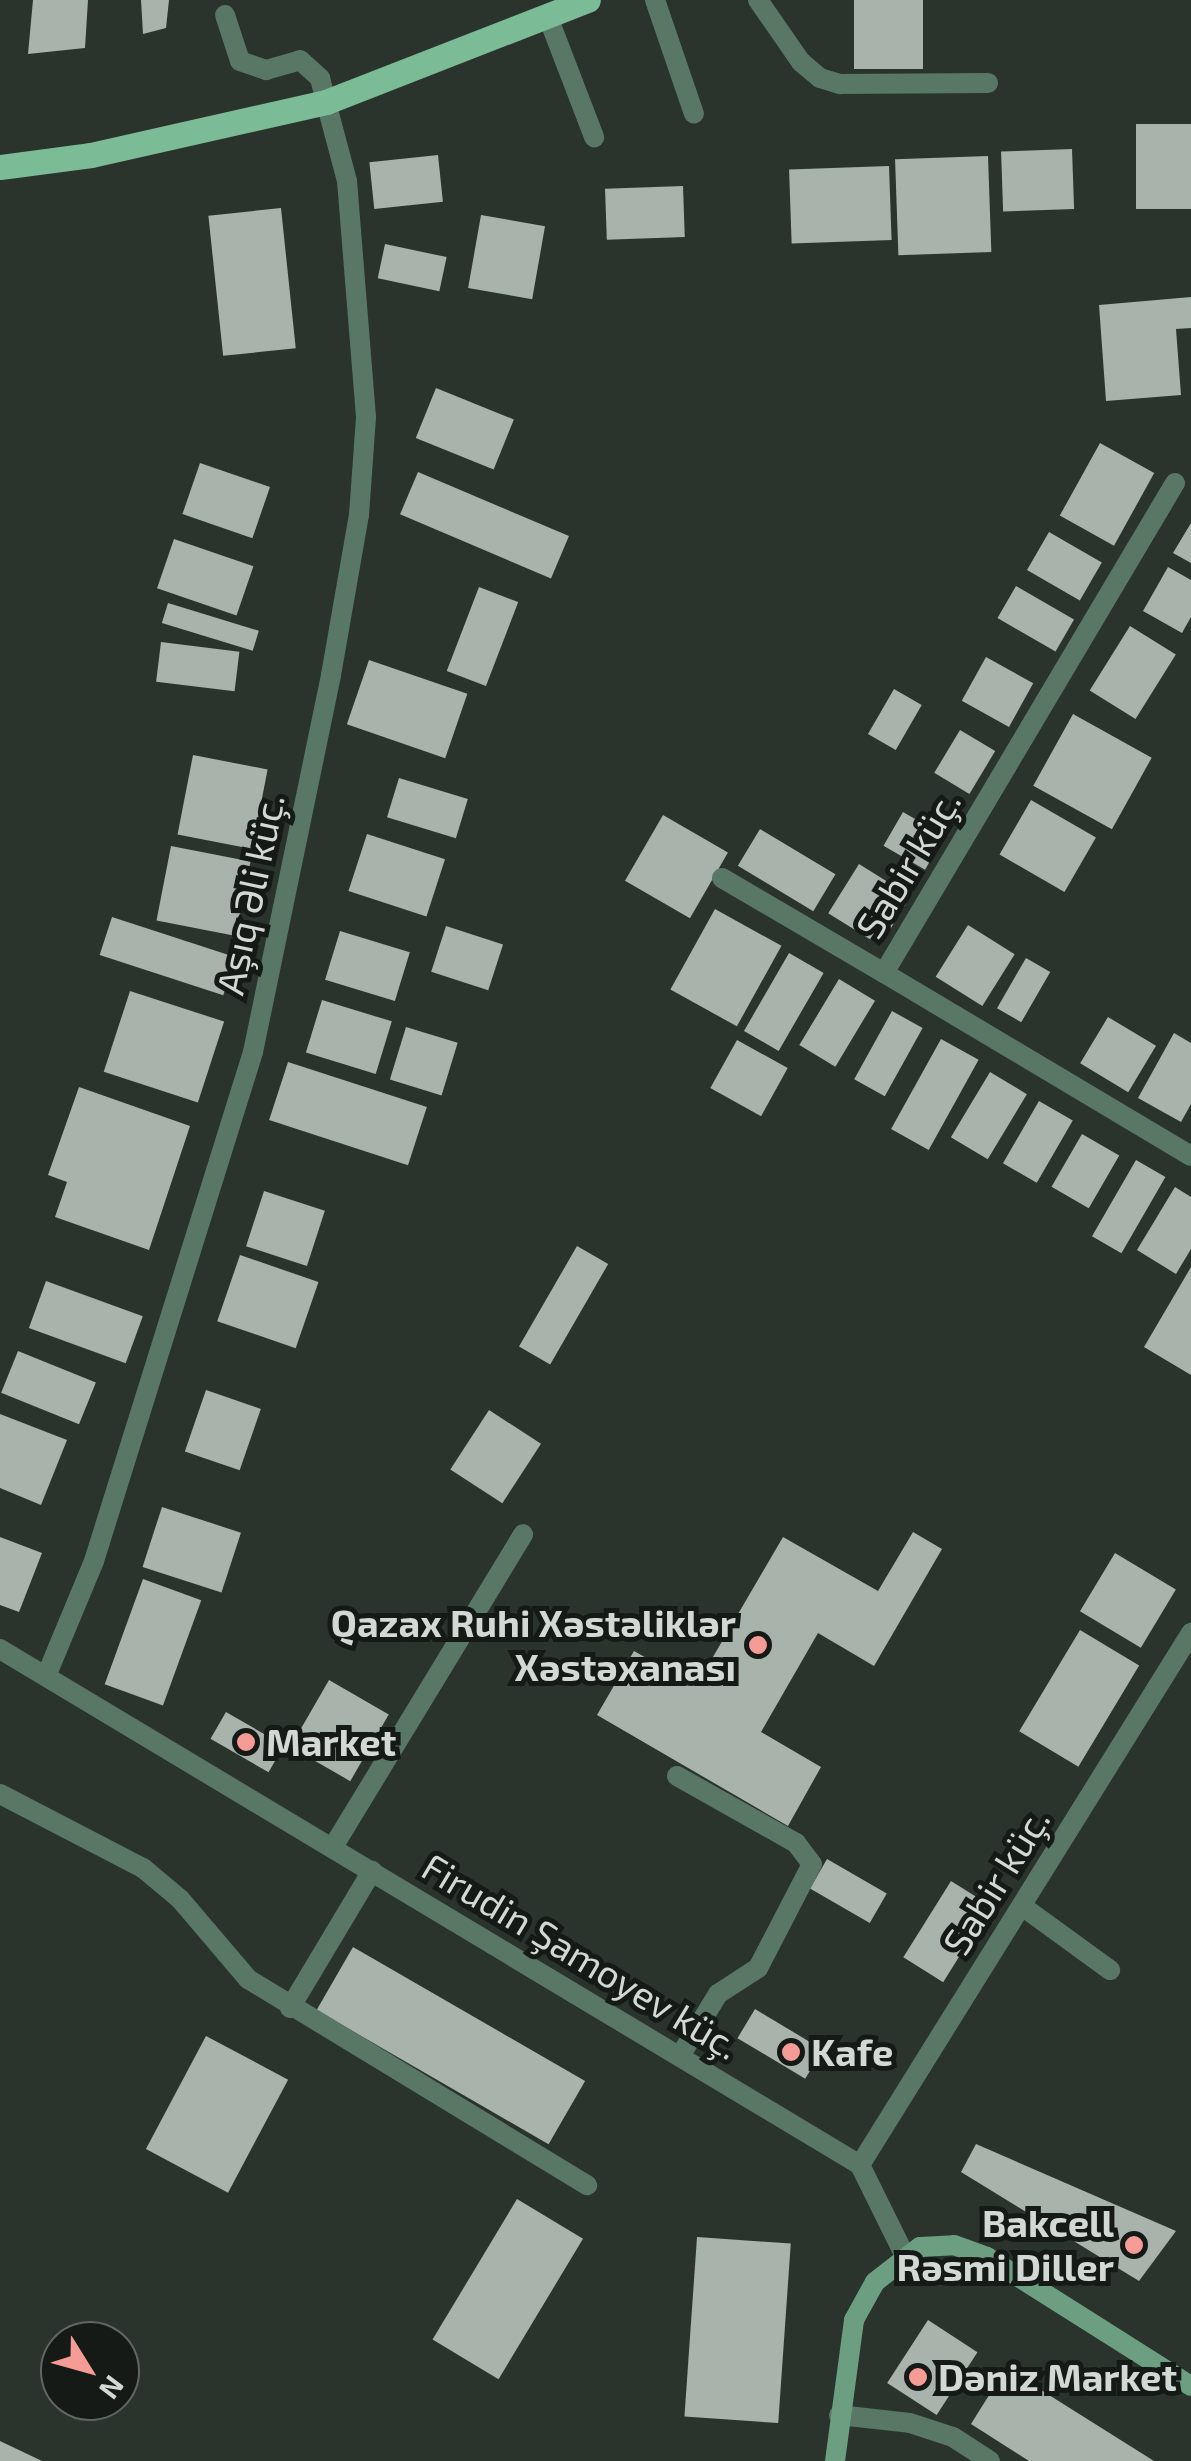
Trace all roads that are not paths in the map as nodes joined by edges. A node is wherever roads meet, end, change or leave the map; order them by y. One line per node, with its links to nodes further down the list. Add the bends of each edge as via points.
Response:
1 (588, 0): 5 (main road)
2 (655, 0): 8 (street)
3 (758, 0): 6 (street, via 820,78 840,84)
4 (225, 15): 7 (street, Aşıq Əli küç., via 240,61 266,70 300,60 320,78)
5 (548, 17): 7 (main road); 9 (street)
6 (988, 83)
7 (326, 102): 10 (main road, via 91,155); 18 (street, Aşıq Əli küç., via 346,181 366,417 332,675 253,1052 88,1580)
8 (694, 114)
9 (594, 137)
10 (0, 167)
11 (1174, 483): 13 (street, Sabir küç.)
12 (722, 878): 13 (street)
13 (884, 973): 14 (street, Sabir küç.)
14 (1191, 1156)
15 (522, 1534): 21 (street)
16 (1191, 1633): 23 (street, Sabir küç.)
17 (0, 1649): 18 (street, Firudin Şamoyev küç.)
18 (48, 1674): 21 (street, Firudin Şamoyev küç.)
19 (676, 1776): 26 (street, via 796,1842 812,1864 758,1968 718,1994)
20 (0, 1794): 25 (street, via 143,1868 180,1899 248,1979)
21 (333, 1847): 22 (street, Firudin Şamoyev küç.)
22 (372, 1871): 25 (street); 26 (street, Firudin Şamoyev küç.)
23 (1022, 1906): 24 (street); 27 (street, Sabir küç.)
24 (1110, 1970)
25 (290, 2008): 28 (street)
26 (680, 2056): 27 (street, Firudin Şamoyev küç.)
27 (860, 2164): 29 (street)
28 (587, 2185)
29 (904, 2254): 30 (main road, via 936,2244 972,2250); 31 (main road, via 875,2282 854,2320)
30 (1191, 2386)
31 (839, 2415): 32 (main road); 33 (street, via 910,2423 953,2437)
32 (835, 2461)
33 (990, 2461)

